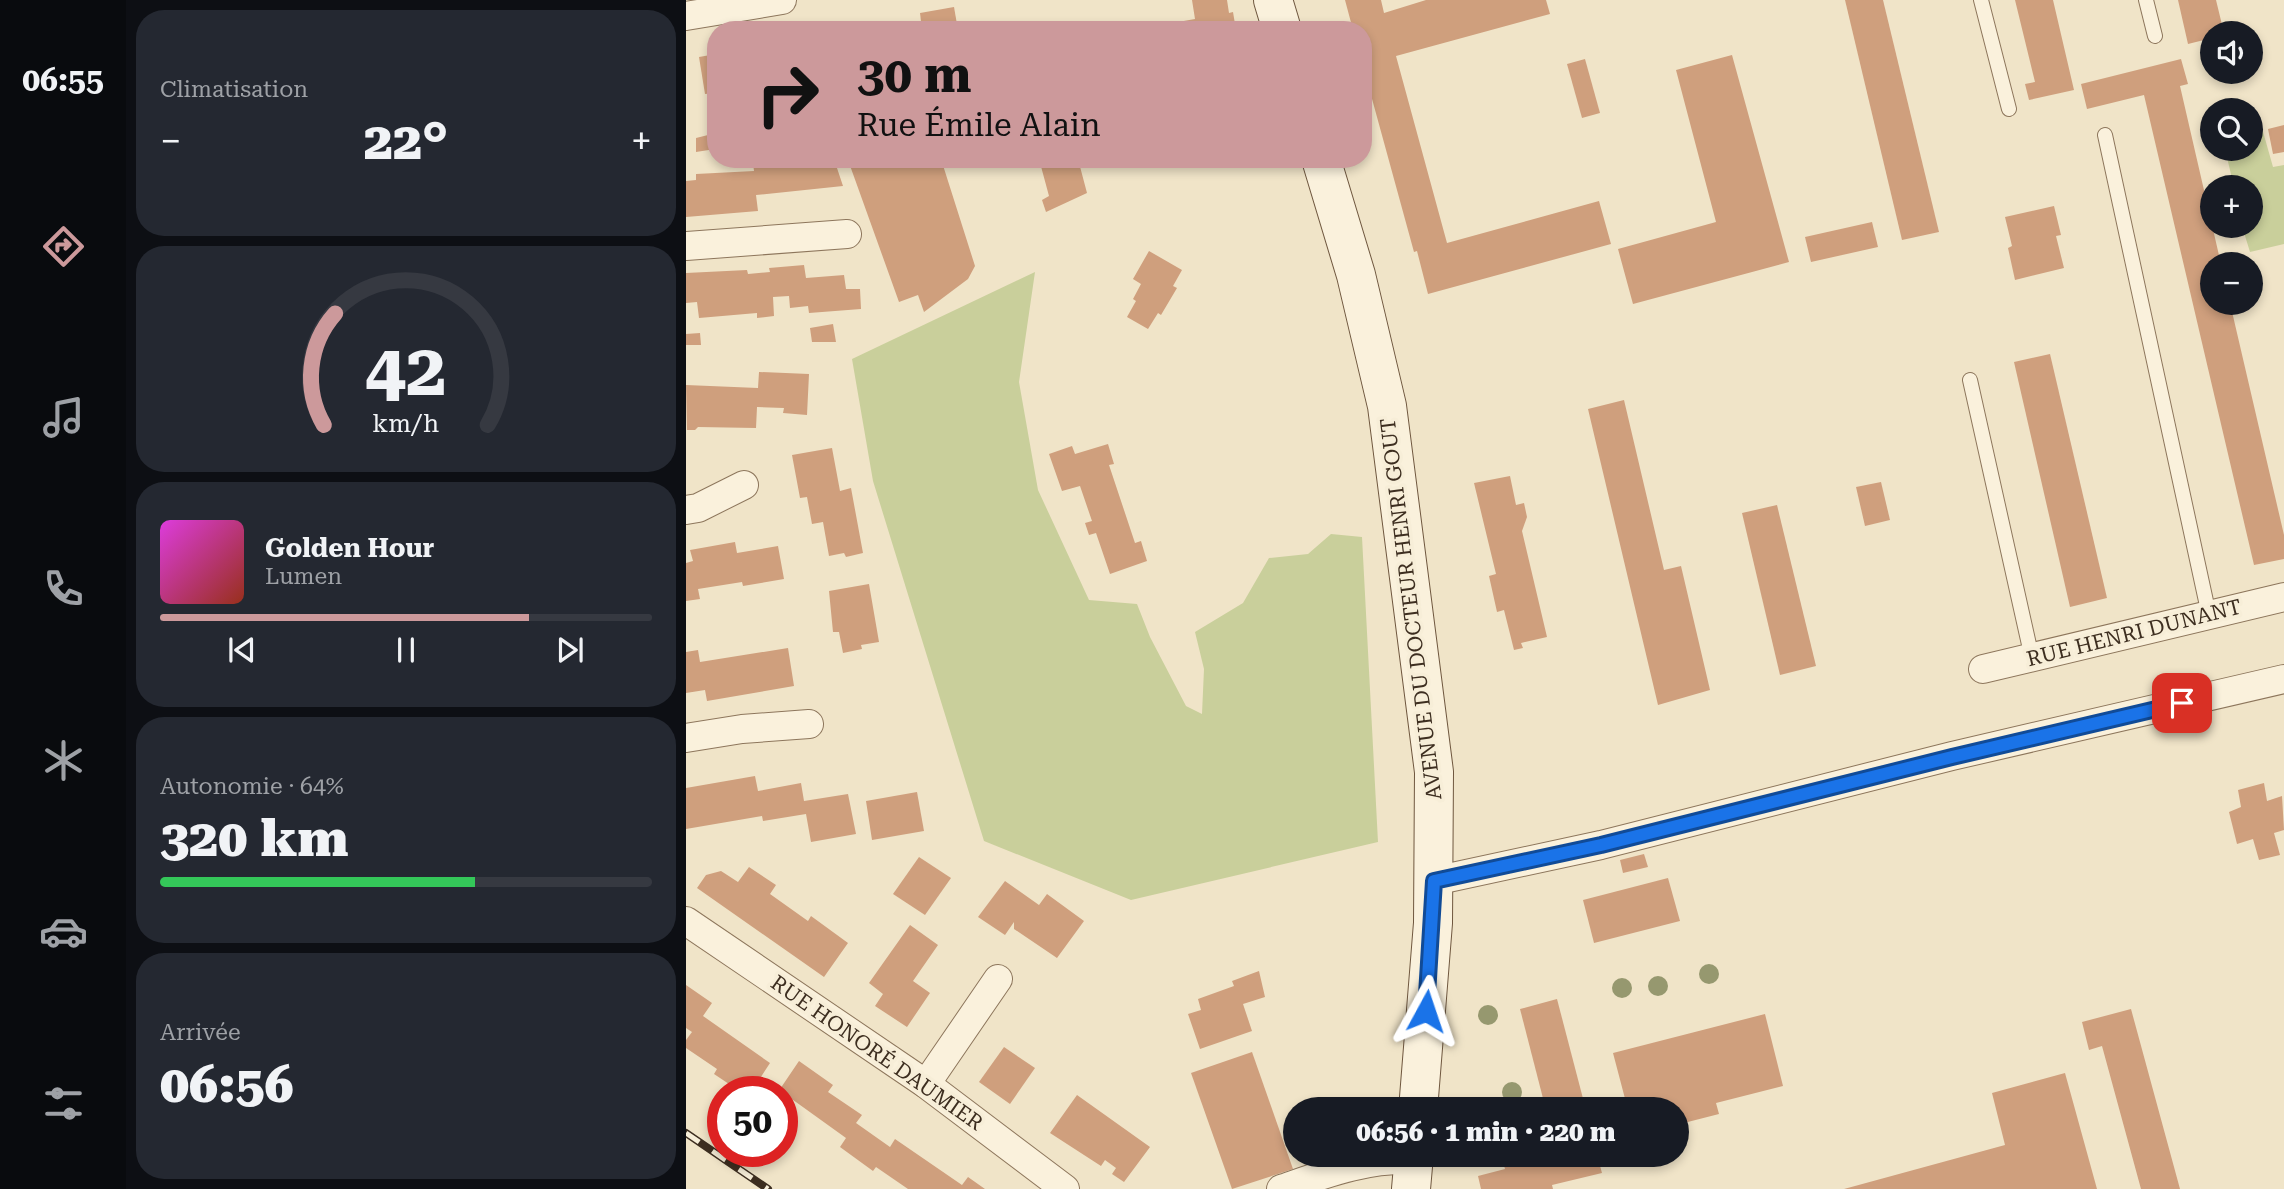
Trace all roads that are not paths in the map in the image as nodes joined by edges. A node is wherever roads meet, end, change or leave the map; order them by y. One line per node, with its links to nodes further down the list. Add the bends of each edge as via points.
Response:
1 (782, 0): 5 (street)
2 (1273, 0): 6 (main road)
3 (1981, 0): 8 (lane)
4 (2146, 0): 7 (lane)
5 (686, 16)
6 (1279, 21)
7 (2155, 36)
8 (2009, 109)
9 (2105, 135): 17 (lane)
10 (1324, 168): 23 (main road, AVENUE DU DOCTEUR HENRI GOUT, via 1356,275 1387,406 1434,772)
11 (847, 234): 12 (street)
12 (686, 246)
13 (1970, 380): 18 (lane)
14 (744, 485): 15 (street)
15 (686, 510)
16 (2284, 597): 17 (street, RUE HENRI DUNANT)
17 (2209, 615): 18 (street, RUE HENRI DUNANT)
18 (2032, 657): 19 (street, RUE HENRI DUNANT)
19 (1983, 669)
20 (2284, 679): 23 (street, via 1601,845)
21 (809, 724): 22 (street)
22 (686, 738)
23 (1434, 881): 27 (main road, AVENUE DU DOCTEUR HENRI GOUT)
24 (686, 921): 26 (street, RUE HONORÉ DAUMIER)
25 (998, 979): 26 (street)
26 (926, 1084): 29 (street, RUE HONORÉ DAUMIER)
27 (1419, 1097)
28 (1413, 1168): 30 (street, via 1384,1159)
29 (1065, 1189)
30 (1280, 1189)

